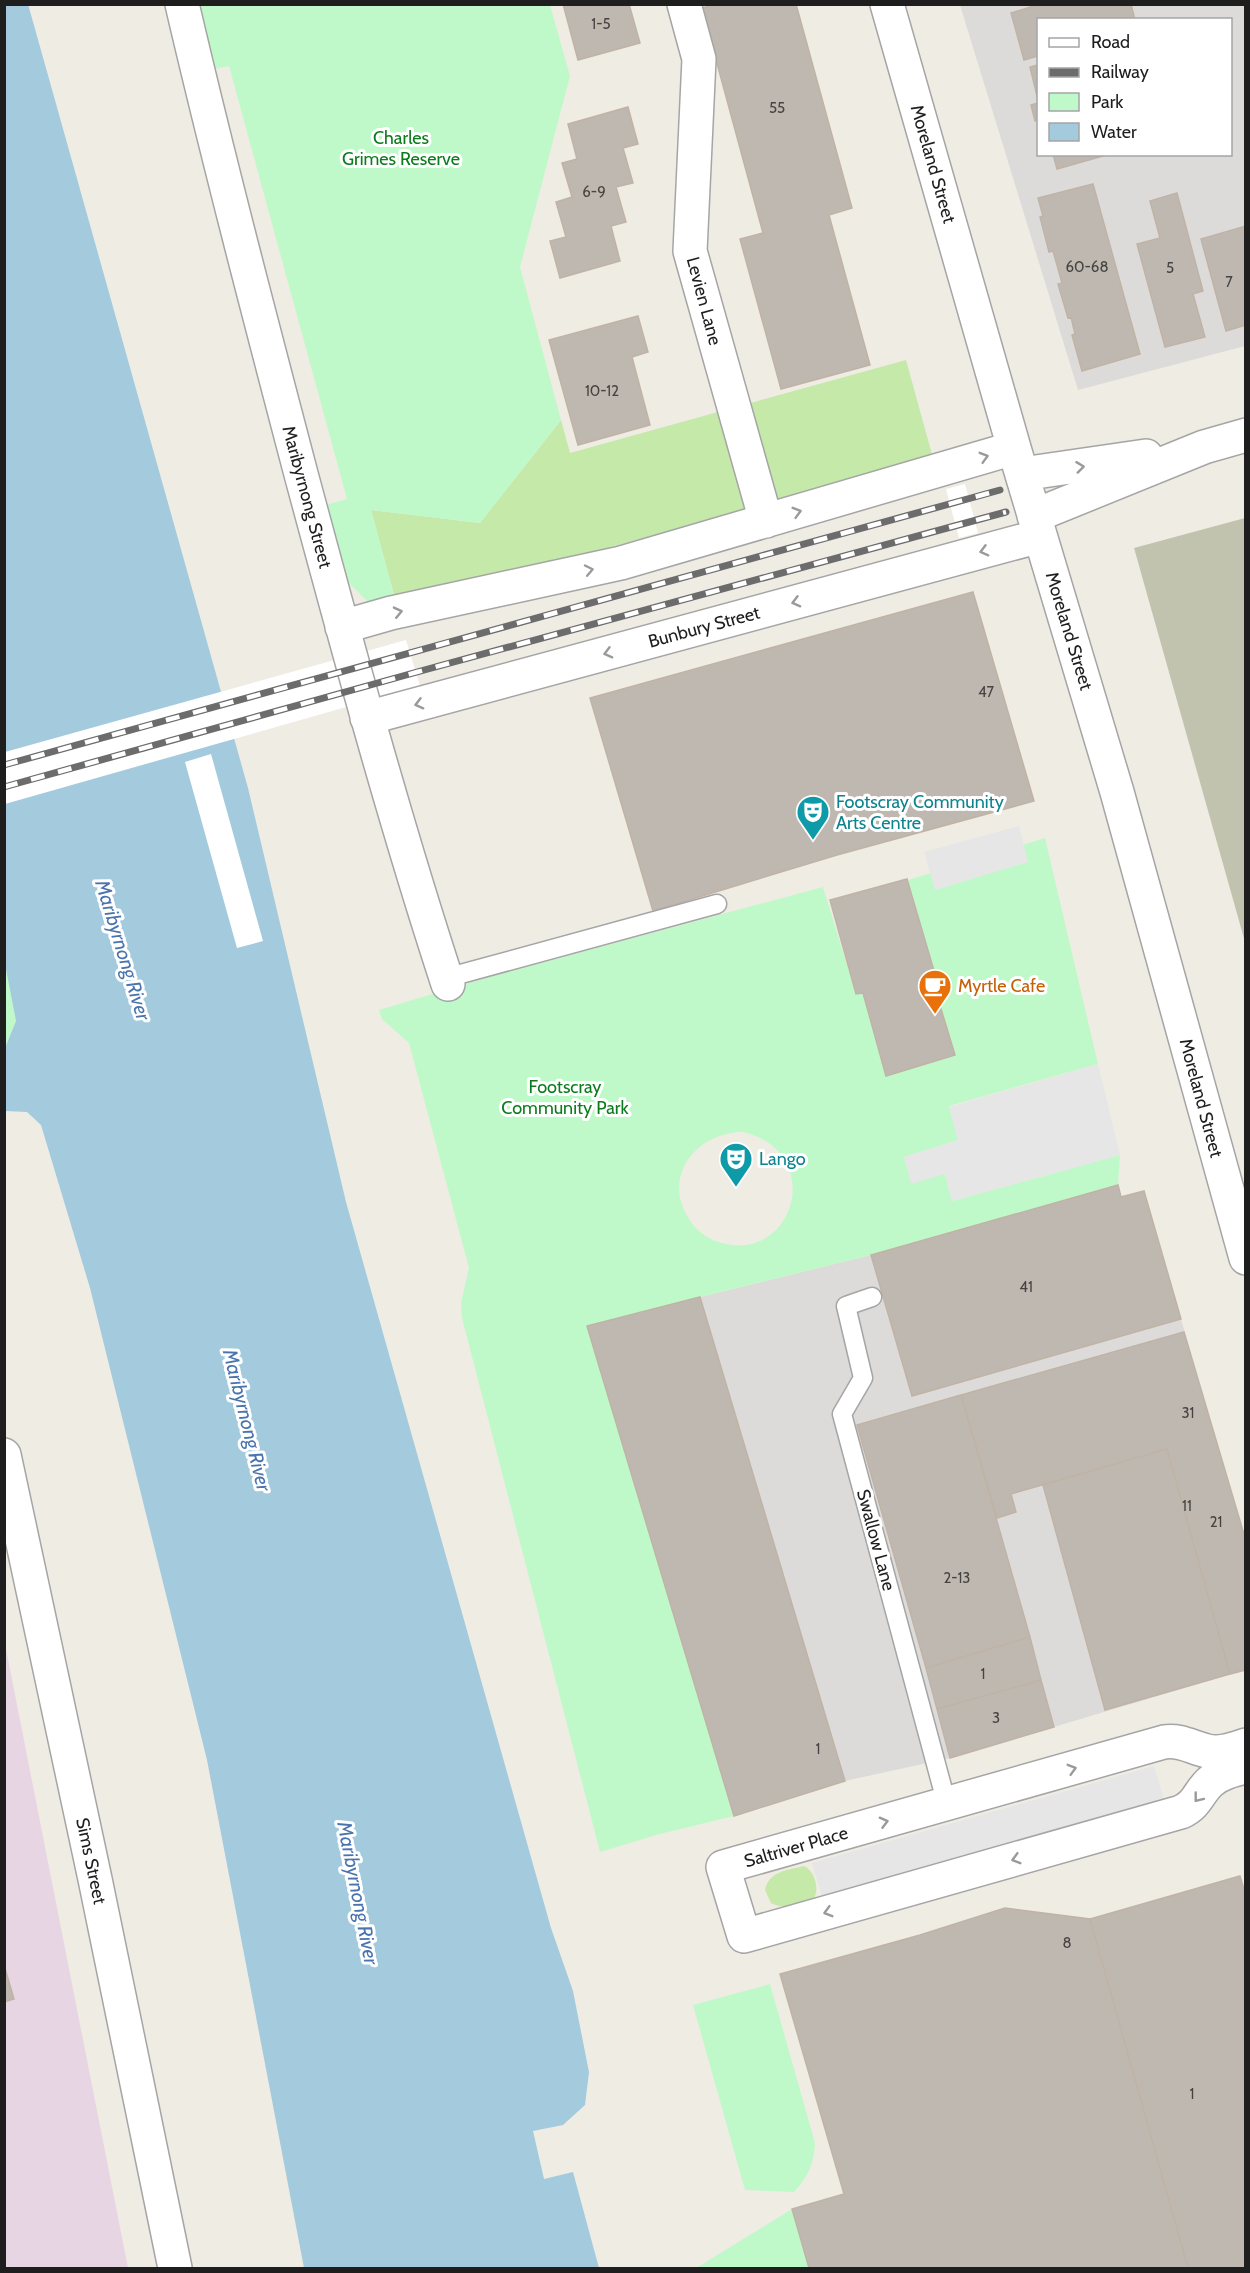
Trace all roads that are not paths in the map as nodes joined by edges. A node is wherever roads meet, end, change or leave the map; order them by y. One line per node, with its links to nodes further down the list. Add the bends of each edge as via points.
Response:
1 (182, 4): 9 (street, Maribyrnong Street, via 212,134)
2 (684, 4): 7 (street, Levien Lane, via 699,59 690,251)
3 (887, 4): 6 (street, Moreland Street)
4 (1245, 435): 5 (street, Bunbury Street)
5 (1204, 447): 6 (street, Bunbury Street, one-way to 5); 8 (street, Bunbury Street)
6 (1018, 461): 7 (street, Bunbury Street, one-way to 6); 8 (street, Moreland Street)
7 (766, 521): 9 (street, Bunbury Street, one-way to 7, via 621,563)
8 (1037, 526): 10 (street, Bunbury Street, one-way to 10); 13 (street, Moreland Street, via 1125,823)
9 (342, 627): 10 (street, Maribyrnong Street)
10 (367, 718): 12 (street, Maribyrnong Street)
11 (717, 904): 12 (lane)
12 (447, 981)
13 (1245, 1258)
14 (873, 1297): 18 (lane, Swallow Lane, via 846,1305 863,1378 842,1414)
15 (4, 1455): 19 (street, Sims Street)
16 (1245, 1745): 18 (street, Saltriver Place, one-way to 16, via 1164,1742 1216,1752)
17 (1245, 1767): 18 (street, Saltriver Place, one-way to 18, via 1212,1781 1198,1801 1181,1812 744,1936 723,1867)
18 (947, 1805)
19 (175, 2268)

